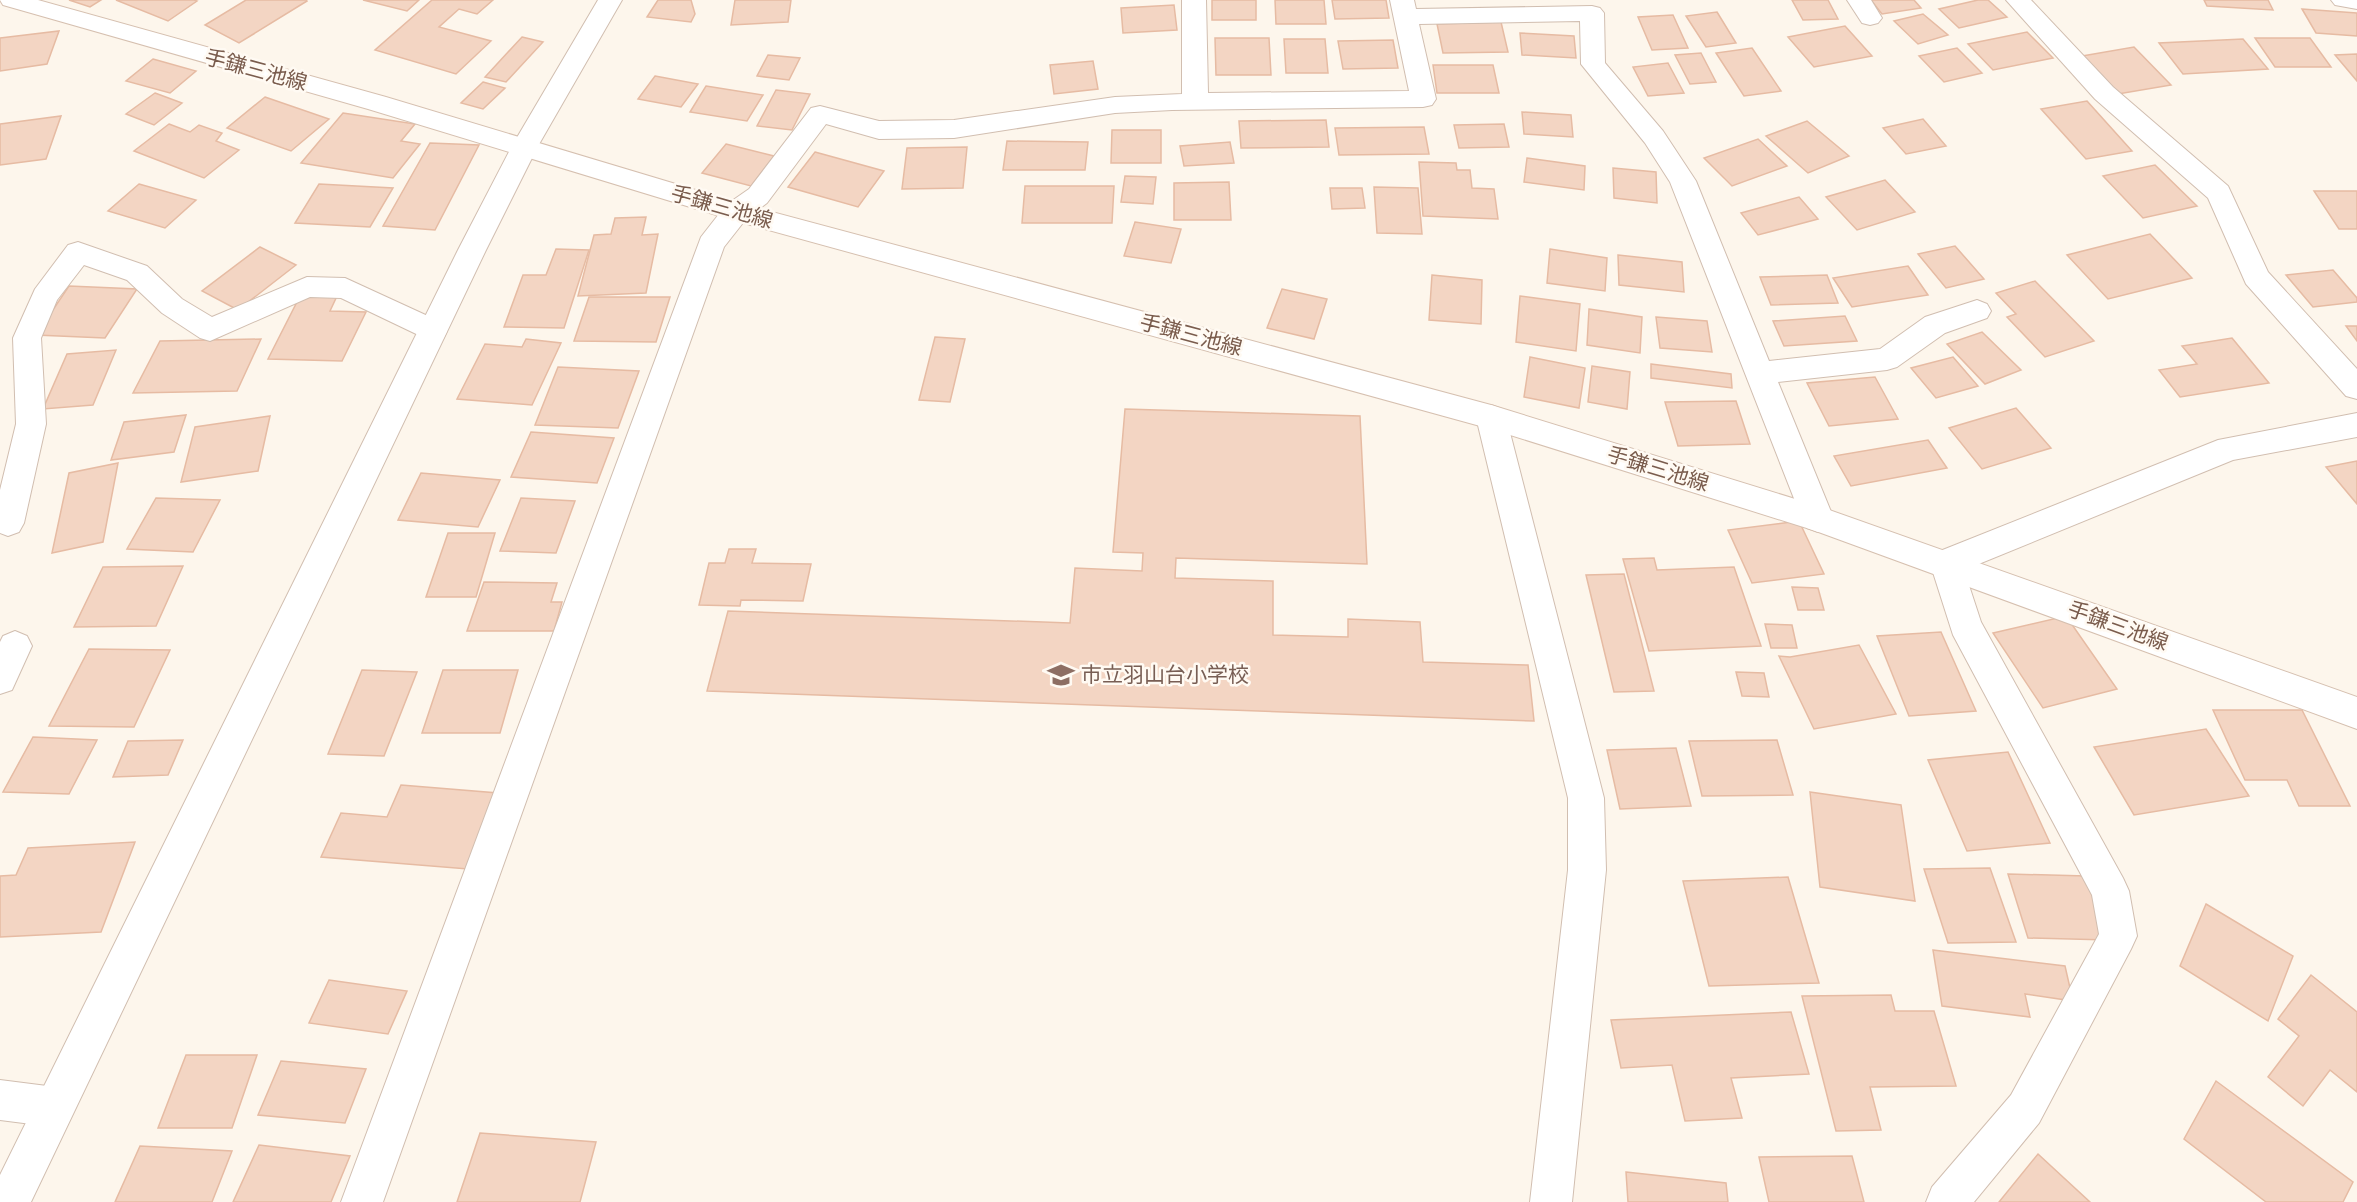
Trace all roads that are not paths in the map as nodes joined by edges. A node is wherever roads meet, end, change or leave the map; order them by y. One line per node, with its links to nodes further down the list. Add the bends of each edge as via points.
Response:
1 (11, 0): 9 (street, 手鎌三池線)
2 (610, 0): 9 (street)
3 (1194, 0): 8 (street)
4 (2018, 0): 14 (street, via 2104,93 2220,193 2256,277)
5 (2343, 0): 6 (street)
6 (2357, 2)
7 (1403, 8): 8 (street, via 1423,99); 13 (street, via 1592,13 1593,64 1654,137 1683,181)
8 (1196, 101): 10 (street, via 1115,105 954,129 879,130 820,114 758,196)
9 (525, 146): 10 (street, 手鎌三池線); 12 (street)
10 (736, 212): 15 (street, 手鎌三池線); 26 (street, via 711,244)
11 (1977, 311): 13 (street, via 1935,326 1887,359)
12 (433, 331): 18 (street, via 345,288 307,287 210,330 172,306 137,273 78,252 45,296 27,338 31,424); 24 (street)
13 (1760, 373): 17 (street)
14 (2357, 388)
15 (1491, 417): 17 (street, 手鎌三池線); 27 (street, via 1586,798 1587,870)
16 (2357, 425): 19 (street, via 2229,449)
17 (1818, 519): 19 (street, 手鎌三池線)
18 (8, 524)
19 (1946, 563): 22 (street, 手鎌三池線); 28 (street, via 1965,625 2110,891 2118,936 2025,1109)
20 (15, 646): 21 (street)
21 (0, 679)
22 (2357, 713)
23 (0, 1100): 24 (street)
24 (55, 1107): 25 (street)
25 (9, 1202)
26 (362, 1202)
27 (1551, 1202)
28 (1947, 1202)

